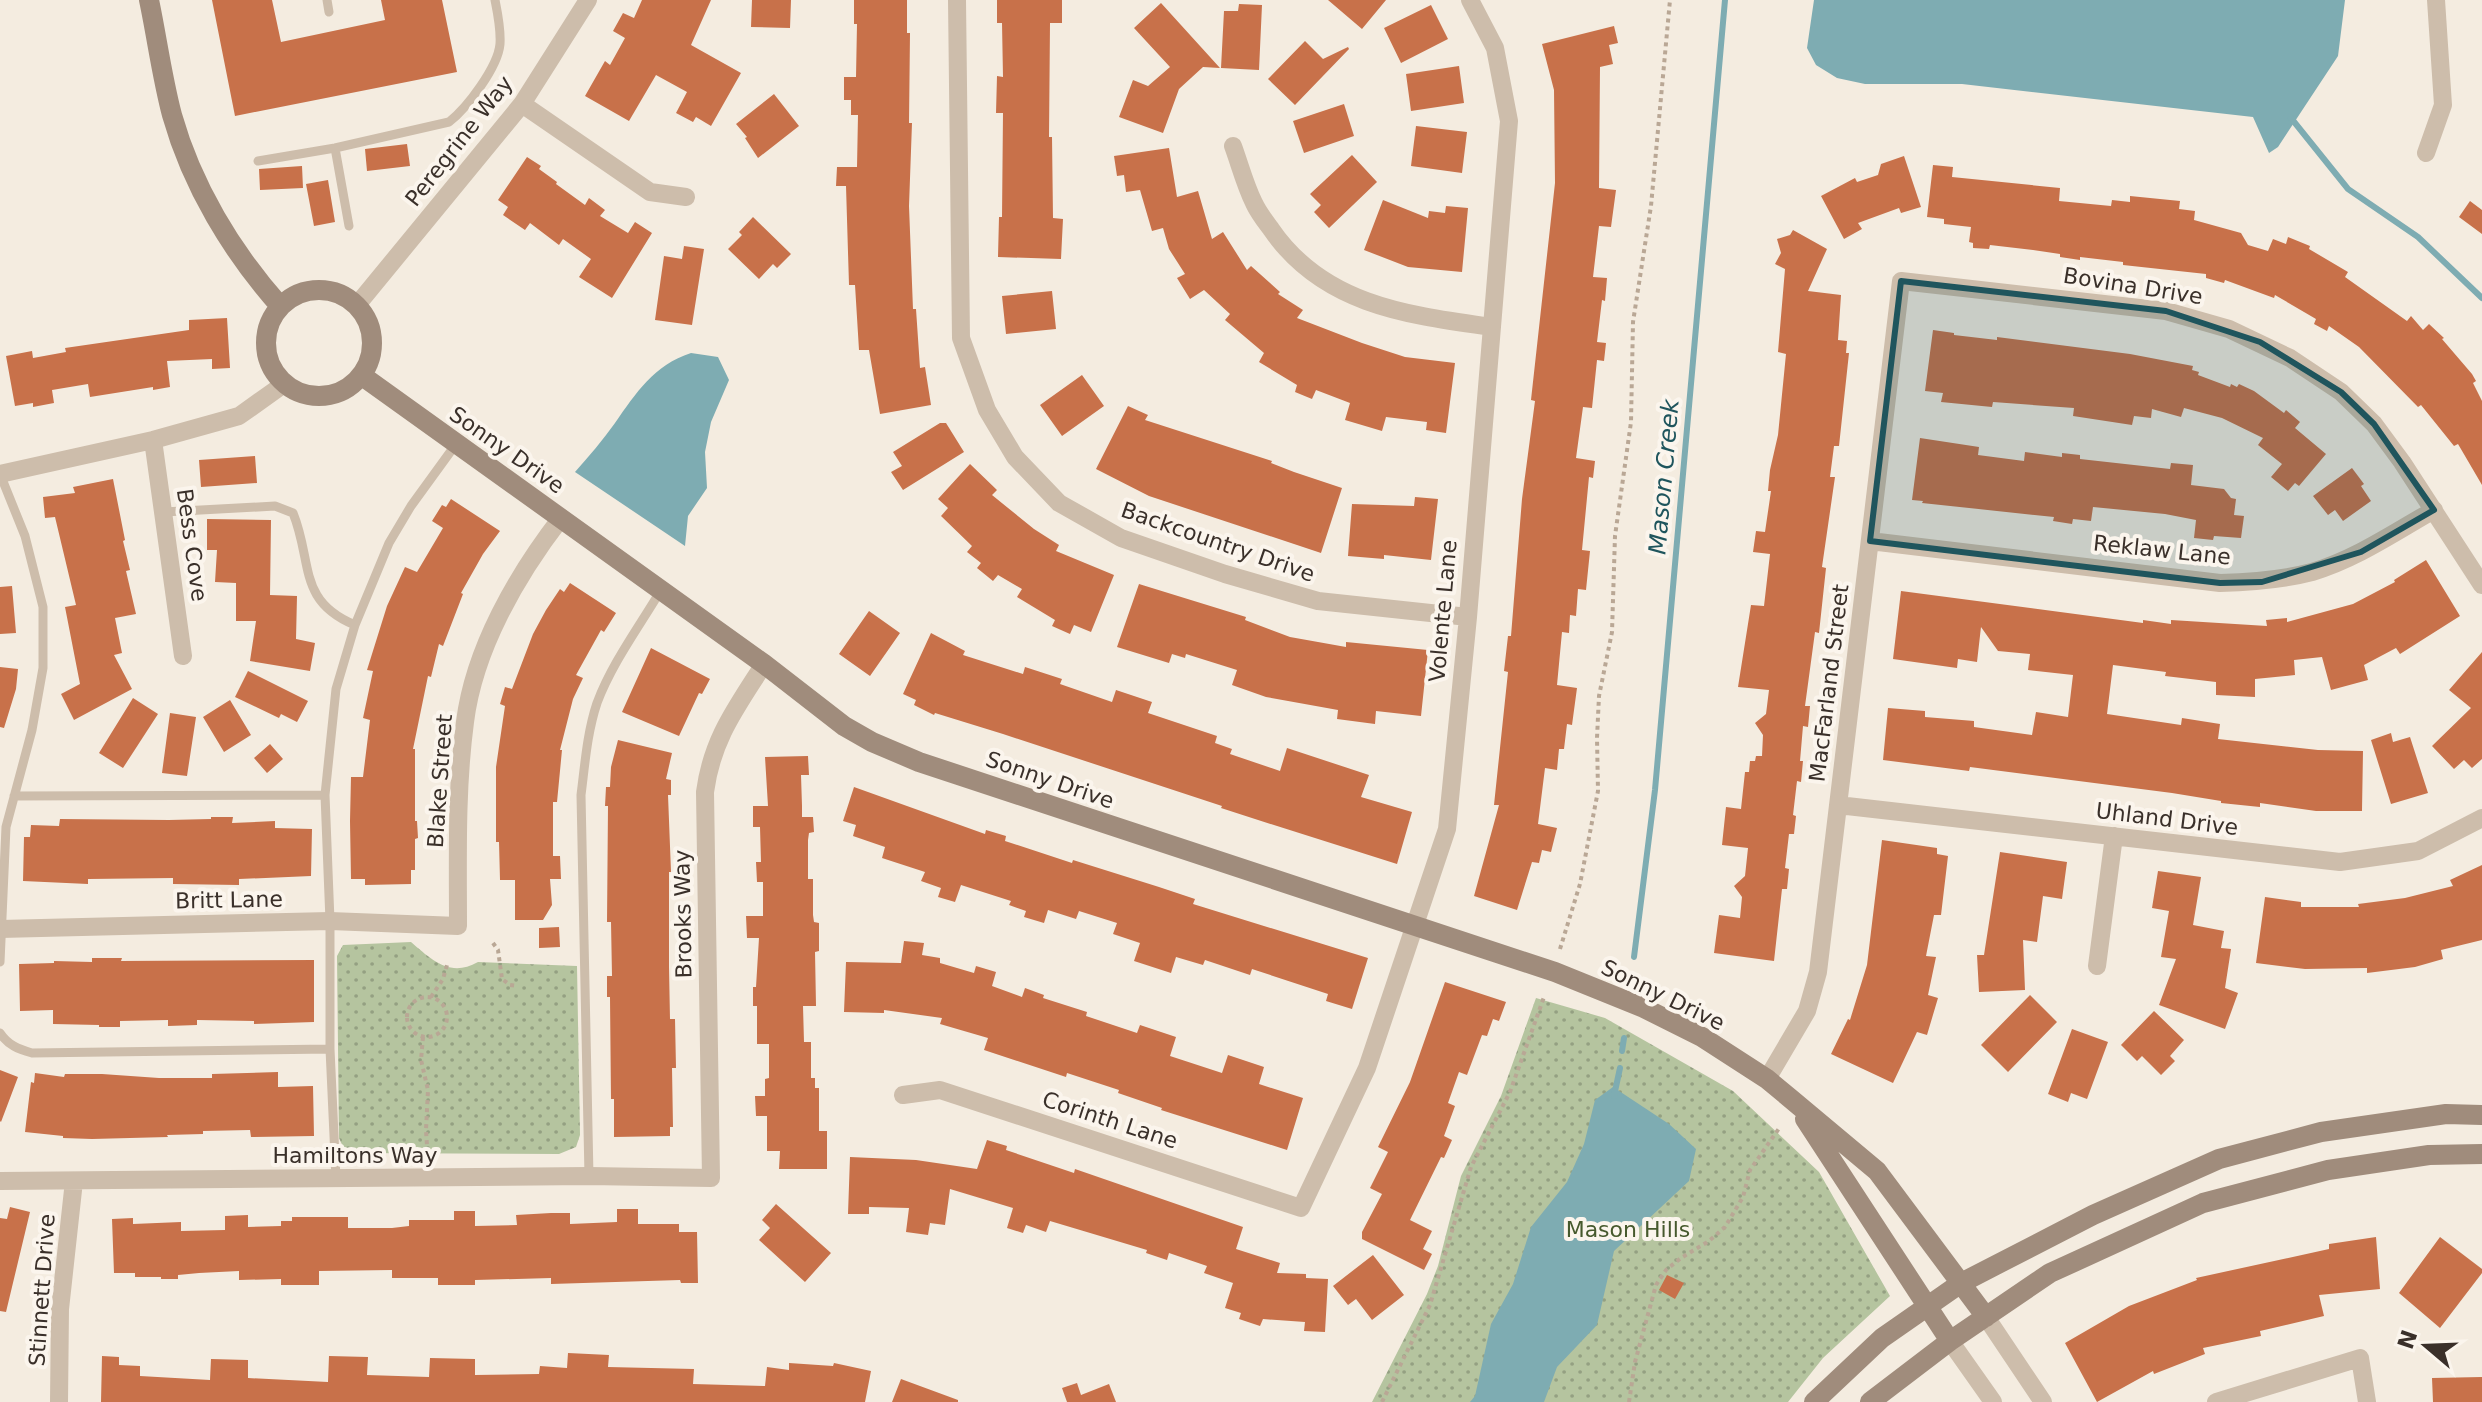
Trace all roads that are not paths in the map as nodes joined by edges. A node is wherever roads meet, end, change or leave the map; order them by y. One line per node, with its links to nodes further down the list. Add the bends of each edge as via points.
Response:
1 (149, 0): 18 (street, via 172,116 199,184 228,240)
2 (327, 0): 8 (lane)
3 (495, 0): 11 (lane, via 500,47 461,113 437,127)
4 (588, 0): 9 (street, Peregrine Way)
5 (957, 0): 31 (street, Backcountry Drive, via 961,338 987,410 1015,457 1059,503 1121,538 1318,601)
6 (1470, 0): 19 (street, Volente Lane, via 1495,48 1509,121)
7 (2436, 0): 12 (street, via 2443,105)
8 (329, 12)
9 (522, 104): 14 (street, via 650,192); 17 (street, Peregrine Way)
10 (1233, 146): 19 (street, via 1254,205 1286,252 1330,286 1419,317)
11 (335, 148): 13 (lane); 15 (lane)
12 (2426, 153)
13 (258, 161)
14 (686, 197)
15 (349, 226)
16 (1901, 281): 25 (street, Bovina Drive, via 2166,311 2260,342 2341,392 2374,424); 28 (street, MacFarland Street)
17 (357, 305): 18 (street, via 344,295 313,289); 20 (street, via 373,338)
18 (280, 306): 21 (street, via 266,334 266,352)
19 (1492, 327): 31 (street, Volente Lane)
20 (361, 375): 21 (street, via 335,395 299,394); 23 (street, Sonny Drive)
21 (284, 384): 22 (street, via 239,416)
22 (153, 440): 24 (street); 26 (street, Bess Cove)
23 (456, 444): 27 (street, Sonny Drive); 32 (lane, via 389,543)
24 (0, 474): 36 (lane, via 25,536 43,607 43,668)
25 (2434, 510): 28 (street, Reklaw Lane, via 2361,552 2313,572 2262,582 2220,583); 29 (street, Bovina Drive)
26 (164, 512): 32 (lane, via 275,506 293,513 316,598 334,616); 33 (street, Bess Cove)
27 (561, 518): 30 (street, Sonny Drive); 41 (street, Blake Street, via 535,553 497,625 479,665 465,720 458,808)
28 (1870, 541): 37 (street, MacFarland Street)
29 (2482, 585)
30 (661, 590): 34 (street, Sonny Drive); 53 (lane, via 615,664 587,745 581,795)
31 (1468, 617): 42 (street, Volente Lane, via 1447,829)
32 (355, 625): 35 (lane, via 336,689)
33 (183, 656)
34 (764, 664): 42 (street, Sonny Drive, via 844,726 919,762); 54 (street, Brooks Way, via 725,724 709,762 705,792)
35 (325, 795): 36 (lane); 40 (lane)
36 (14, 796): 43 (lane, via 6,827)
37 (1838, 805): 39 (street, Uhland Drive); 48 (street, MacFarland Street, via 1818,972 1807,1011)
38 (2482, 818): 39 (street, Uhland Drive, via 2418,851 2340,862)
39 (2114, 836): 45 (street)
40 (330, 921): 41 (street, Britt Lane); 43 (street, Britt Lane); 47 (lane)
41 (458, 926)
42 (1415, 928): 48 (street, Sonny Drive, via 1555,972 1644,1008); 58 (street, Volente Lane, via 1367,1068)
43 (2, 929): 44 (lane)
44 (0, 962)
45 (2097, 966)
46 (0, 1033): 47 (lane, via 5,1041 32,1053)
47 (330, 1049): 55 (lane)
48 (1767, 1079): 50 (street, Sonny Drive)
49 (903, 1095): 58 (street, Corinth Lane, via 940,1090)
50 (1791, 1099): 59 (street, Sonny Drive, via 1877,1171); 60 (street, Sonny Drive)
51 (2482, 1115): 59 (street, via 2446,1114 2321,1132 2219,1159 2093,1215)
52 (2482, 1154): 61 (street, via 2429,1155 2328,1170 2203,1203 2050,1273)
53 (589, 1176): 54 (street, Hamiltons Way); 55 (street, Hamiltons Way)
54 (711, 1178)
55 (336, 1179): 57 (street, Hamiltons Way)
56 (0, 1181): 57 (street, Hamiltons Way)
57 (74, 1181): 63 (street, Stinnett Drive, via 60,1309)
58 (1301, 1208)
59 (1961, 1283): 60 (street); 61 (street, Sonny Drive)
60 (1926, 1305): 62 (street, Sonny Drive); 64 (street)
61 (1986, 1317): 62 (street); 67 (street, Sonny Drive)
62 (1950, 1341): 65 (street); 66 (street, Sonny Drive)
63 (59, 1402)
64 (1814, 1402)
65 (1870, 1402)
66 (1993, 1402)
67 (2043, 1402)
68 (2216, 1402): 69 (street, via 2360,1358)
69 (2367, 1402)

